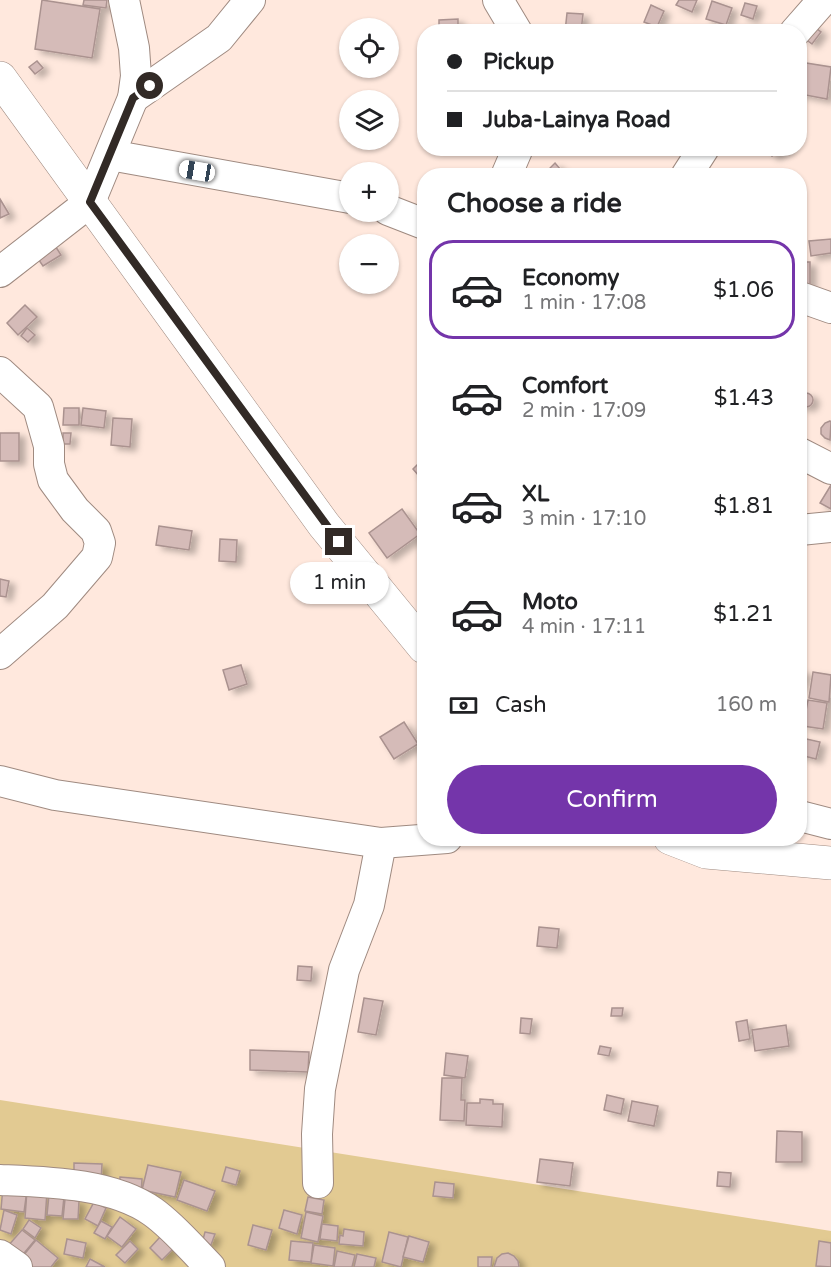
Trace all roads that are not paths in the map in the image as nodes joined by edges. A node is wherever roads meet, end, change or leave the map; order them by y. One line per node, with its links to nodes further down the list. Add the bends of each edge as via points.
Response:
1 (124, 0): 8 (street, via 134,48)
2 (250, 0): 8 (street, via 219,38)
3 (498, 0): 5 (street)
4 (823, 0): 6 (street)
5 (512, 24)
6 (802, 24)
7 (0, 78): 11 (main road)
8 (133, 98): 9 (street)
9 (110, 155): 10 (street); 11 (street)
10 (339, 196)
11 (90, 202): 14 (street); 22 (main road, via 324,525)
12 (399, 214): 13 (street)
13 (417, 221)
14 (0, 273)
15 (807, 299): 16 (street)
16 (831, 308)
17 (0, 372): 23 (street, via 38,407 50,446 53,480 96,531 100,543 97,556 55,606)
18 (807, 457): 19 (street)
19 (831, 469)
20 (831, 527): 21 (street)
21 (807, 529)
22 (417, 638)
23 (0, 654)
24 (0, 781): 28 (street, via 56,795)
25 (807, 818): 26 (street)
26 (831, 824)
27 (417, 840): 28 (street)
28 (381, 843): 32 (street, via 369,905 344,970 320,1089)
29 (691, 846): 30 (main road, via 706,852)
30 (831, 862)
31 (0, 1180): 35 (street, via 81,1186 115,1194 152,1212)
32 (318, 1183)
33 (0, 1255): 34 (street)
34 (17, 1267)
35 (210, 1267)

